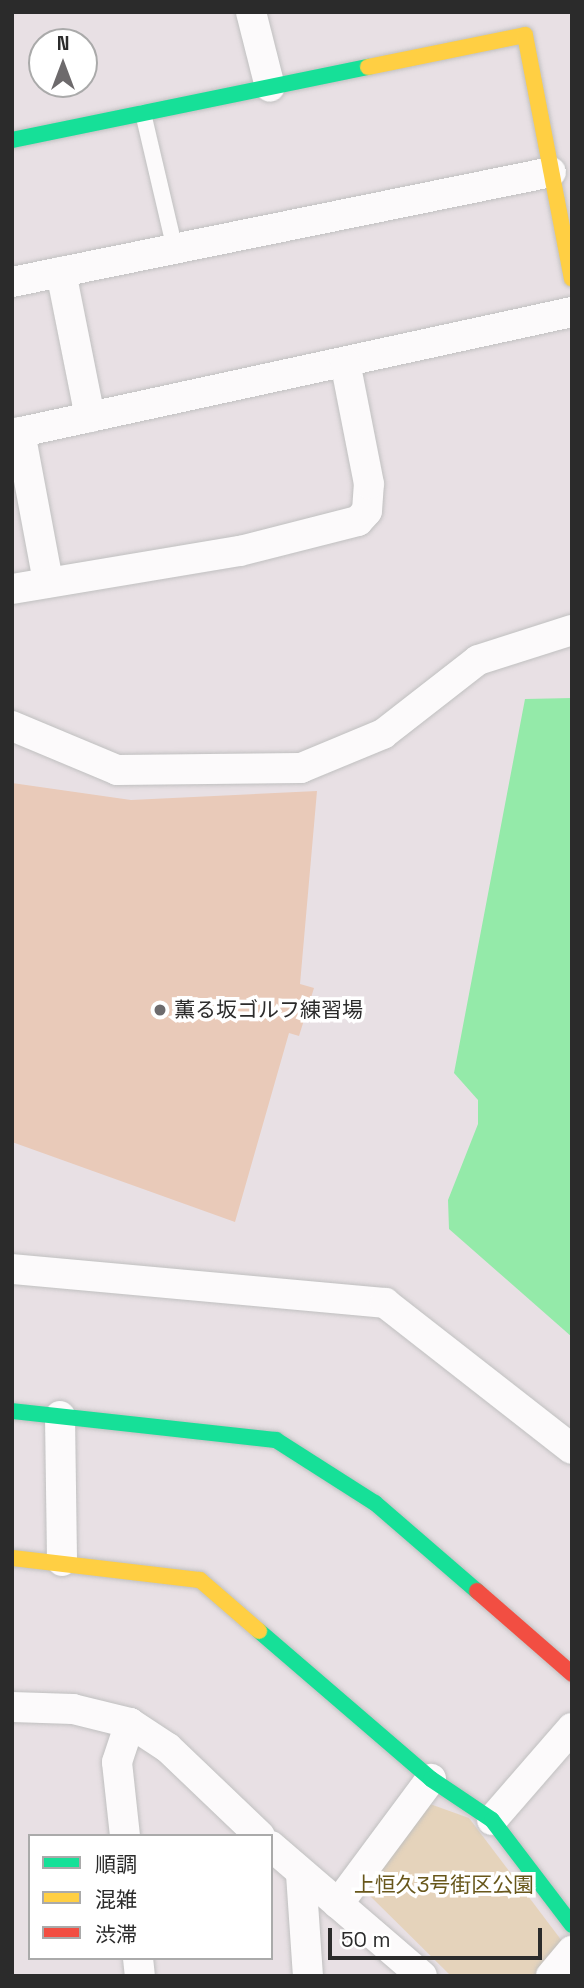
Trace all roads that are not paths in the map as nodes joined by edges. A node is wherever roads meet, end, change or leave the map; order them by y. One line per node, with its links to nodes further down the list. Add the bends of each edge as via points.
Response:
1 (251, 12): 2 (street)
2 (270, 87): 3 (street); 5 (street, via 525,35)
3 (143, 113): 4 (street); 6 (lane)
4 (12, 140)
5 (551, 172): 6 (street); 8 (street)
6 (176, 249): 7 (street)
7 (61, 272): 9 (street); 12 (street)
8 (572, 278)
9 (12, 282)
10 (572, 312): 11 (street)
11 (345, 362): 12 (street); 14 (street, via 369,484 367,511 358,522 240,551)
12 (90, 417): 13 (street)
13 (16, 433): 14 (street)
14 (48, 582): 15 (street)
15 (12, 590)
16 (572, 630): 17 (street, via 478,660 383,734 301,768 117,770)
17 (12, 726)
18 (12, 1269): 21 (street, via 385,1303)
19 (12, 1411): 20 (street)
20 (60, 1416): 23 (street); 24 (street, via 276,1440 375,1503)
21 (572, 1449)
22 (12, 1558): 23 (street)
23 (62, 1561): 28 (street, via 200,1580)
24 (572, 1674)
25 (12, 1707): 26 (street, via 73,1709)
26 (130, 1723): 30 (street, via 117,1762); 31 (street, via 168,1748)
27 (572, 1728): 29 (street)
28 (431, 1779): 29 (street); 34 (street)
29 (492, 1821): 35 (street)
30 (125, 1834)
31 (258, 1834)
32 (273, 1848): 33 (street)
33 (301, 1874): 34 (street); 37 (street)
34 (338, 1904): 38 (street)
35 (572, 1925)
36 (572, 1951): 39 (street)
37 (309, 1976)
38 (422, 1976)
39 (551, 1976)

